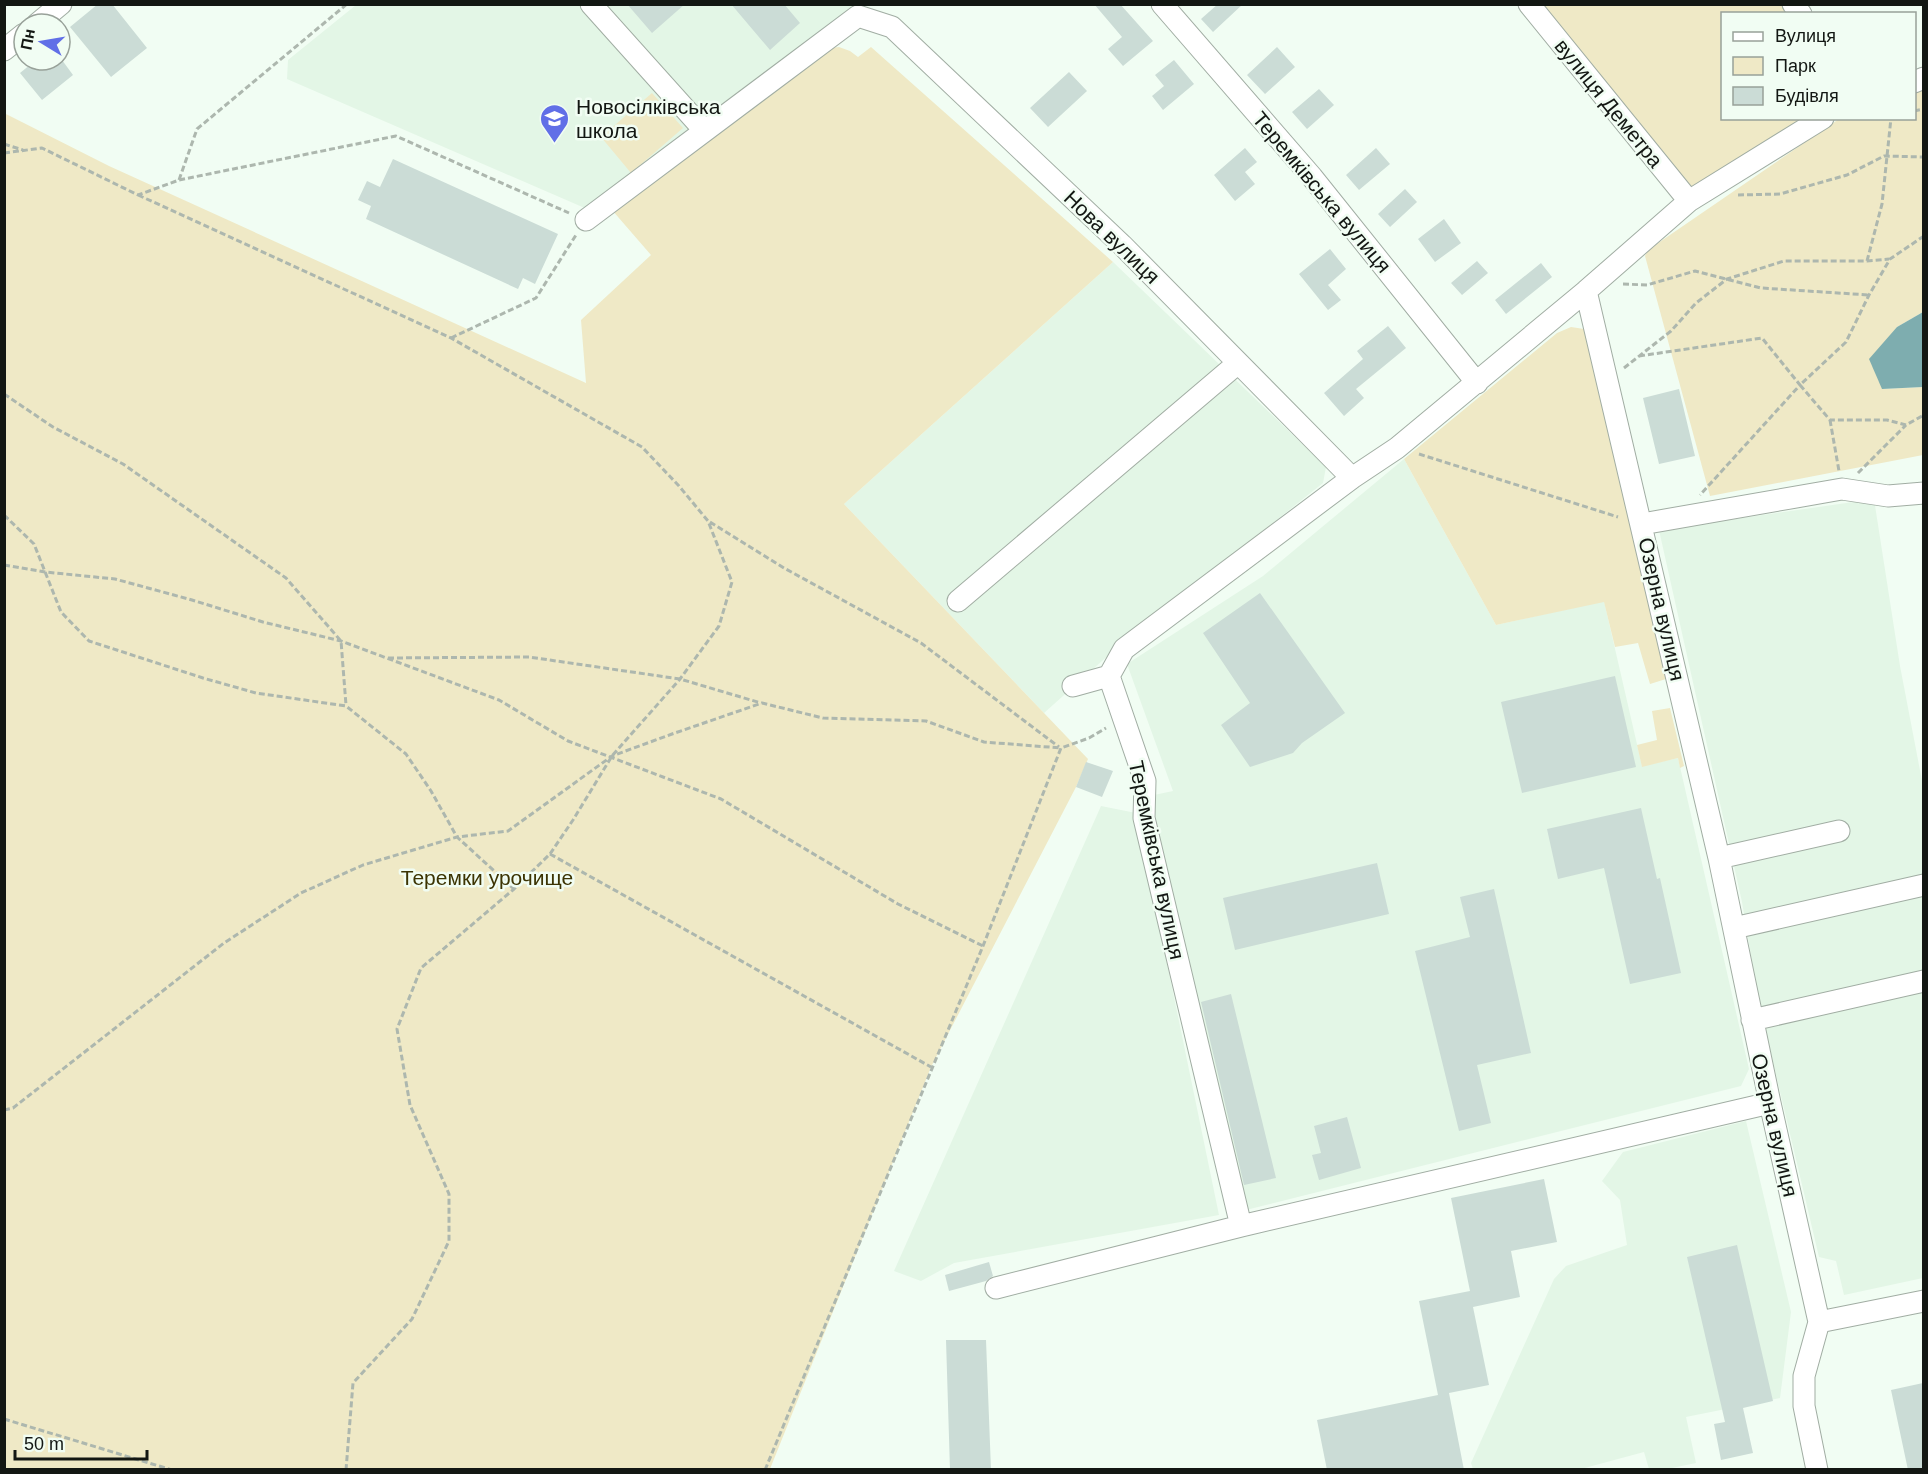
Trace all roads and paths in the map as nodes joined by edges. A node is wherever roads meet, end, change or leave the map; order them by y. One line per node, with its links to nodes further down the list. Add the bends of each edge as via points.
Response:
1 (347, 4): 13 (path, via 197,129)
2 (591, 4): 7 (street)
3 (1162, 4): 28 (street, Теремківська вулиця, via 1312,177)
4 (1529, 4): 16 (street, вулиця Деметра)
5 (1820, 120): 16 (street)
6 (1891, 120): 11 (path)
7 (704, 130): 17 (street); 26 (street, Нова вулиця, via 858,15 892,27 1122,245)
8 (4, 144): 9 (path)
9 (25, 150): 10 (path); 14 (path, via 42,148)
10 (4, 153)
11 (1887, 156): 12 (path); 15 (path, via 1847,175 1780,194); 20 (path, via 1882,204)
12 (1923, 157)
13 (179, 180): 14 (path); 17 (path, via 396,136)
14 (138, 195): 24 (path)
15 (1733, 195)
16 (1689, 201): 22 (street)
17 (586, 220): 24 (path, via 536,298)
18 (1923, 236): 19 (path)
19 (1890, 259): 20 (path); 23 (path)
20 (1868, 261): 21 (path, via 1784,261)
21 (1727, 279): 22 (path, via 1695,271 1647,285); 23 (path, via 1761,288); 25 (path)
22 (1592, 287): 27 (street, Озерна вулиця); 28 (street)
23 (1869, 295): 29 (path, via 1846,342)
24 (451, 338): 40 (path, via 642,447)
25 (1639, 356): 27 (path); 29 (path, via 1762,338)
26 (1238, 363): 35 (street, Нова вулиця); 44 (street)
27 (1608, 381): 41 (street, Озерна вулиця)
28 (1478, 383): 34 (street)
29 (1800, 385): 32 (path); 39 (path)
30 (4, 394): 45 (path, via 53,427 123,464 285,578)
31 (1923, 415): 33 (path)
32 (1830, 420): 33 (path, via 1887,420); 36 (path)
33 (1906, 425): 36 (path)
34 (1397, 448): 35 (street); 41 (path)
35 (1352, 478): 47 (street, via 1124,649)
36 (1842, 489): 37 (street, via 1888,496); 39 (street)
37 (1923, 493)
38 (4, 515): 43 (path, via 34,544)
39 (1679, 518): 41 (street)
40 (708, 521): 48 (path, via 732,582 719,626); 53 (path, via 784,568 921,643)
41 (1642, 524): 58 (street, Озерна вулиця)
42 (4, 565): 43 (path)
43 (45, 572): 45 (path, via 115,579); 51 (path, via 61,612 89,640 256,693)
44 (958, 601)
45 (340, 641): 46 (path); 51 (path)
46 (386, 658): 48 (path, via 529,657); 54 (path, via 499,700 568,741)
47 (1109, 676): 49 (street); 52 (street, Теремківська вулиця)
48 (681, 679): 50 (path); 54 (path)
49 (1073, 686)
50 (762, 703): 53 (path, via 823,718 926,721 984,742); 54 (path)
51 (346, 706): 56 (path, via 406,754)
52 (1123, 717): 53 (path, via 1089,738); 68 (street, Теремківська вулиця, via 1145,781 1144,818)
53 (1061, 748): 62 (path)
54 (612, 756): 56 (path, via 508,831); 57 (path); 62 (path, via 721,798 898,904)
55 (1839, 831): 58 (street)
56 (458, 837): 60 (path); 67 (path, via 363,865 301,893 224,943 13,1108)
57 (550, 854): 60 (path); 65 (path)
58 (1719, 858): 61 (street, Озерна вулиця)
59 (1923, 885): 61 (street)
60 (514, 889): 74 (path, via 421,968 397,1029 410,1105 449,1194 449,1241 411,1319 353,1383)
61 (1734, 928): 64 (street, Озерна вулиця)
62 (983, 946): 65 (path)
63 (1923, 981): 64 (street)
64 (1752, 1020): 66 (street, Озерна вулиця)
65 (931, 1067): 75 (path)
66 (1770, 1103): 68 (street); 71 (street, Озерна вулиця)
67 (4, 1110)
68 (1241, 1226): 69 (street)
69 (996, 1288)
70 (1923, 1301): 71 (street)
71 (1819, 1322): 76 (street, via 1804,1376 1804,1406)
72 (4, 1419): 73 (path)
73 (172, 1470)
74 (346, 1470)
75 (765, 1470)
76 (1817, 1470)

